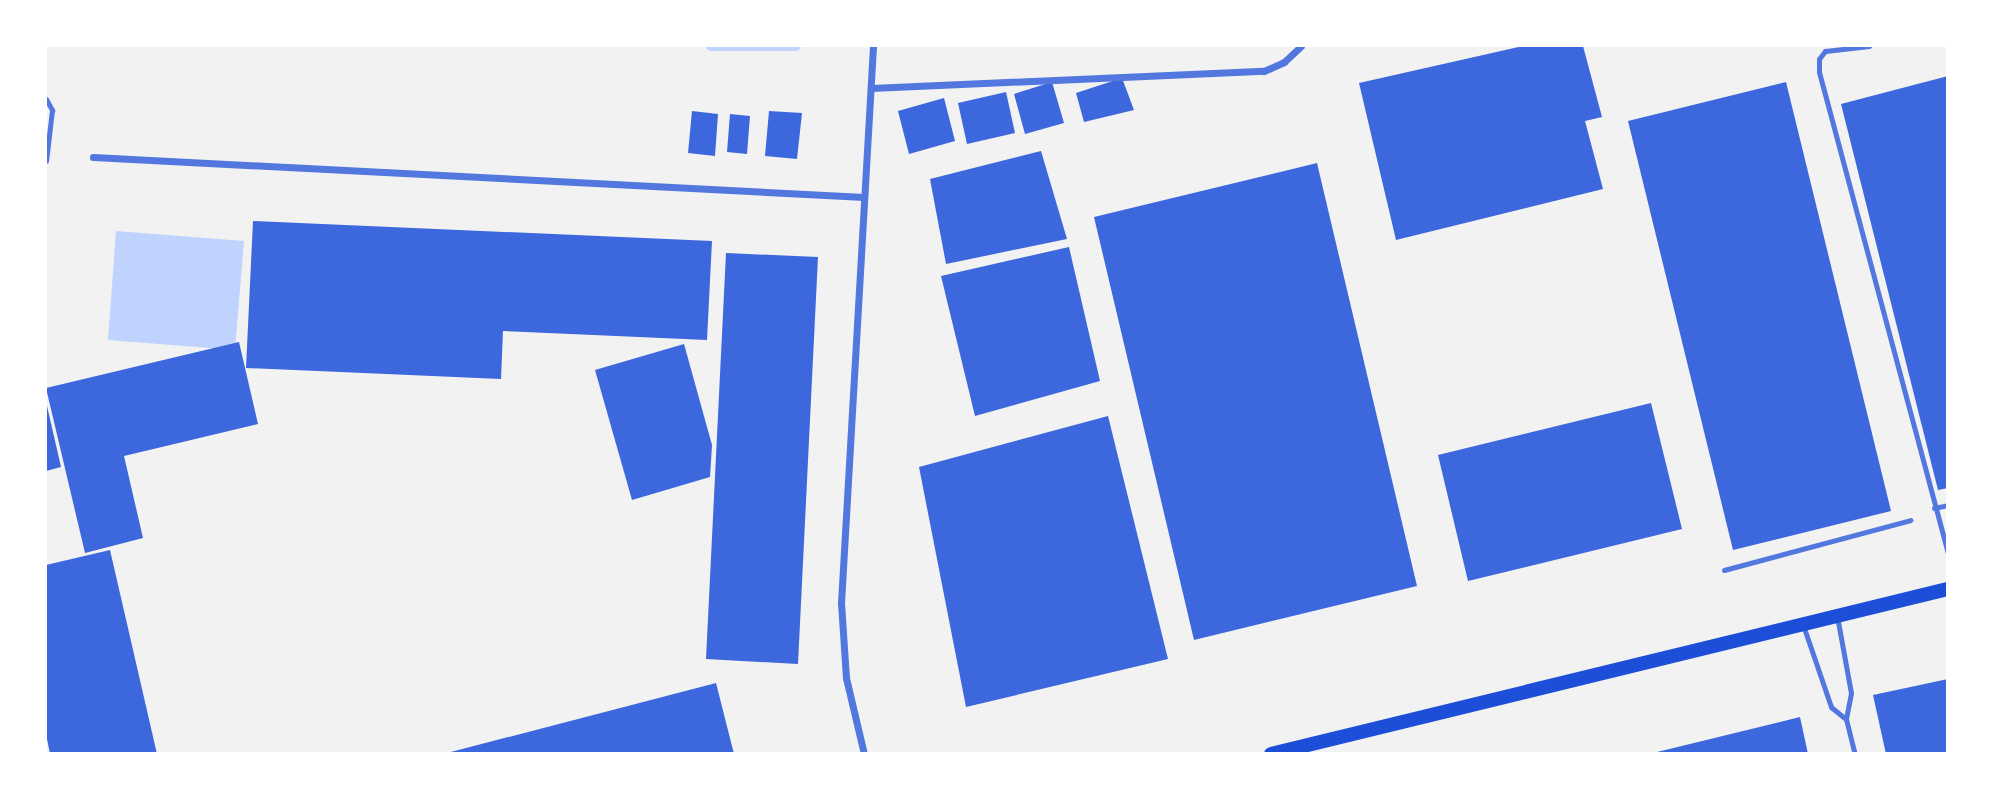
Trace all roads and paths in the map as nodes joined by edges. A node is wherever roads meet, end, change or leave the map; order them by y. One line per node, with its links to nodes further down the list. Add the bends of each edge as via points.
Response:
1 (1301, 46): 4 (street, via 1284,62 1264,71)
2 (1869, 46): 10 (lane, via 1825,51 1819,59 1819,72)
3 (873, 47): 4 (street)
4 (871, 88): 8 (street)
5 (46, 99): 7 (lane, via 52,110)
6 (93, 157): 8 (street)
7 (46, 162)
8 (864, 197): 18 (street, via 841,603 846,678)
9 (1948, 505): 10 (lane)
10 (1934, 508): 12 (lane)
11 (1910, 520): 13 (lane)
12 (1948, 554)
13 (1724, 570)
14 (1948, 589): 15 (main road)
15 (1837, 613): 16 (main road); 17 (lane, via 1852,693)
16 (1802, 622): 17 (lane, via 1831,707); 19 (main road)
17 (1846, 719): 20 (lane)
18 (864, 754)
19 (1271, 754)
20 (1855, 754)

